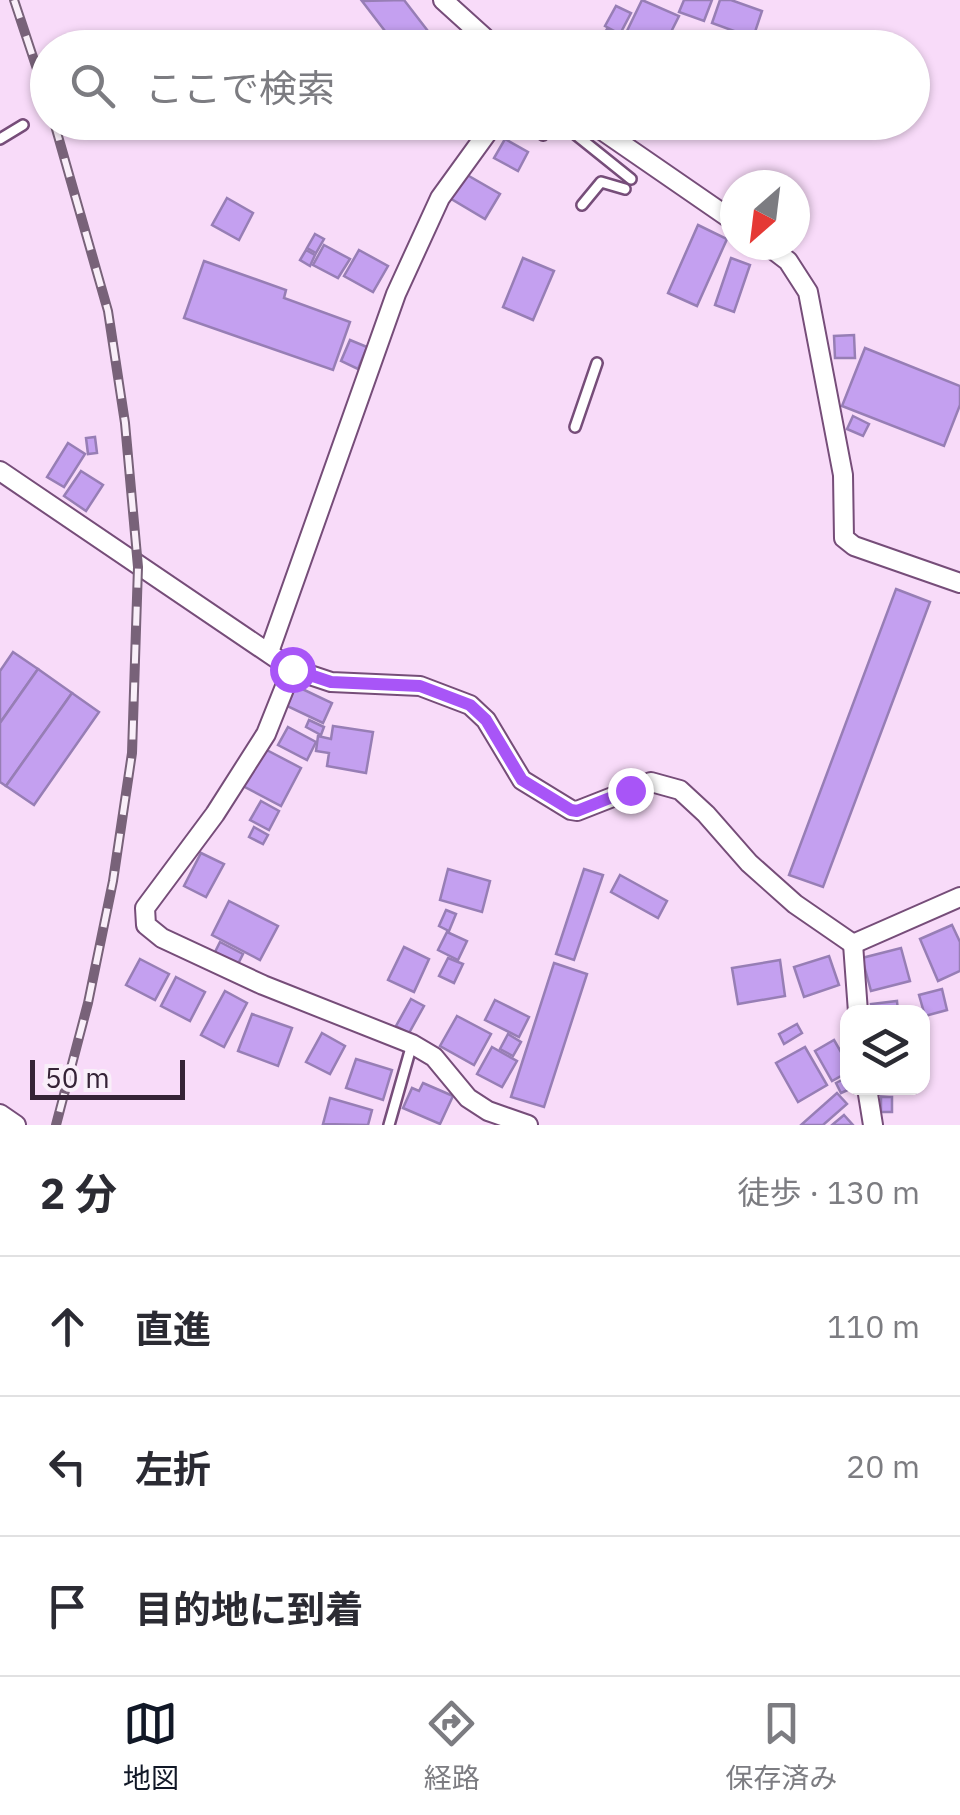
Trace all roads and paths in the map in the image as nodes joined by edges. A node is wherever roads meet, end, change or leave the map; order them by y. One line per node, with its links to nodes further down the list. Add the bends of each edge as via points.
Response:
1 (443, 0): 2 (street)
2 (476, 30)
3 (23, 125): 4 (lane)
4 (0, 138)
5 (482, 140): 17 (street, via 440,198 396,294)
6 (581, 140): 8 (lane)
7 (616, 140): 11 (street)
8 (632, 179)
9 (624, 189): 10 (lane, via 601,182)
10 (582, 205)
11 (720, 212)
12 (787, 260): 16 (street, via 808,292 843,475 844,538)
13 (597, 363): 14 (lane)
14 (576, 427)
15 (0, 471): 17 (street)
16 (960, 584)
17 (269, 652): 18 (street)
18 (292, 669): 20 (street, via 331,682 420,686 470,705 522,780 571,810 651,782 680,790 784,894); 22 (street, via 266,734 145,908 146,925 263,985)
19 (960, 897): 20 (street)
20 (854, 944): 21 (street)
21 (858, 1005)
22 (412, 1044): 26 (lane); 27 (street, via 434,1057 468,1098)
23 (868, 1095): 28 (street)
24 (0, 1114): 25 (street)
25 (16, 1125)
26 (388, 1125)
27 (528, 1125)
28 (874, 1125)

